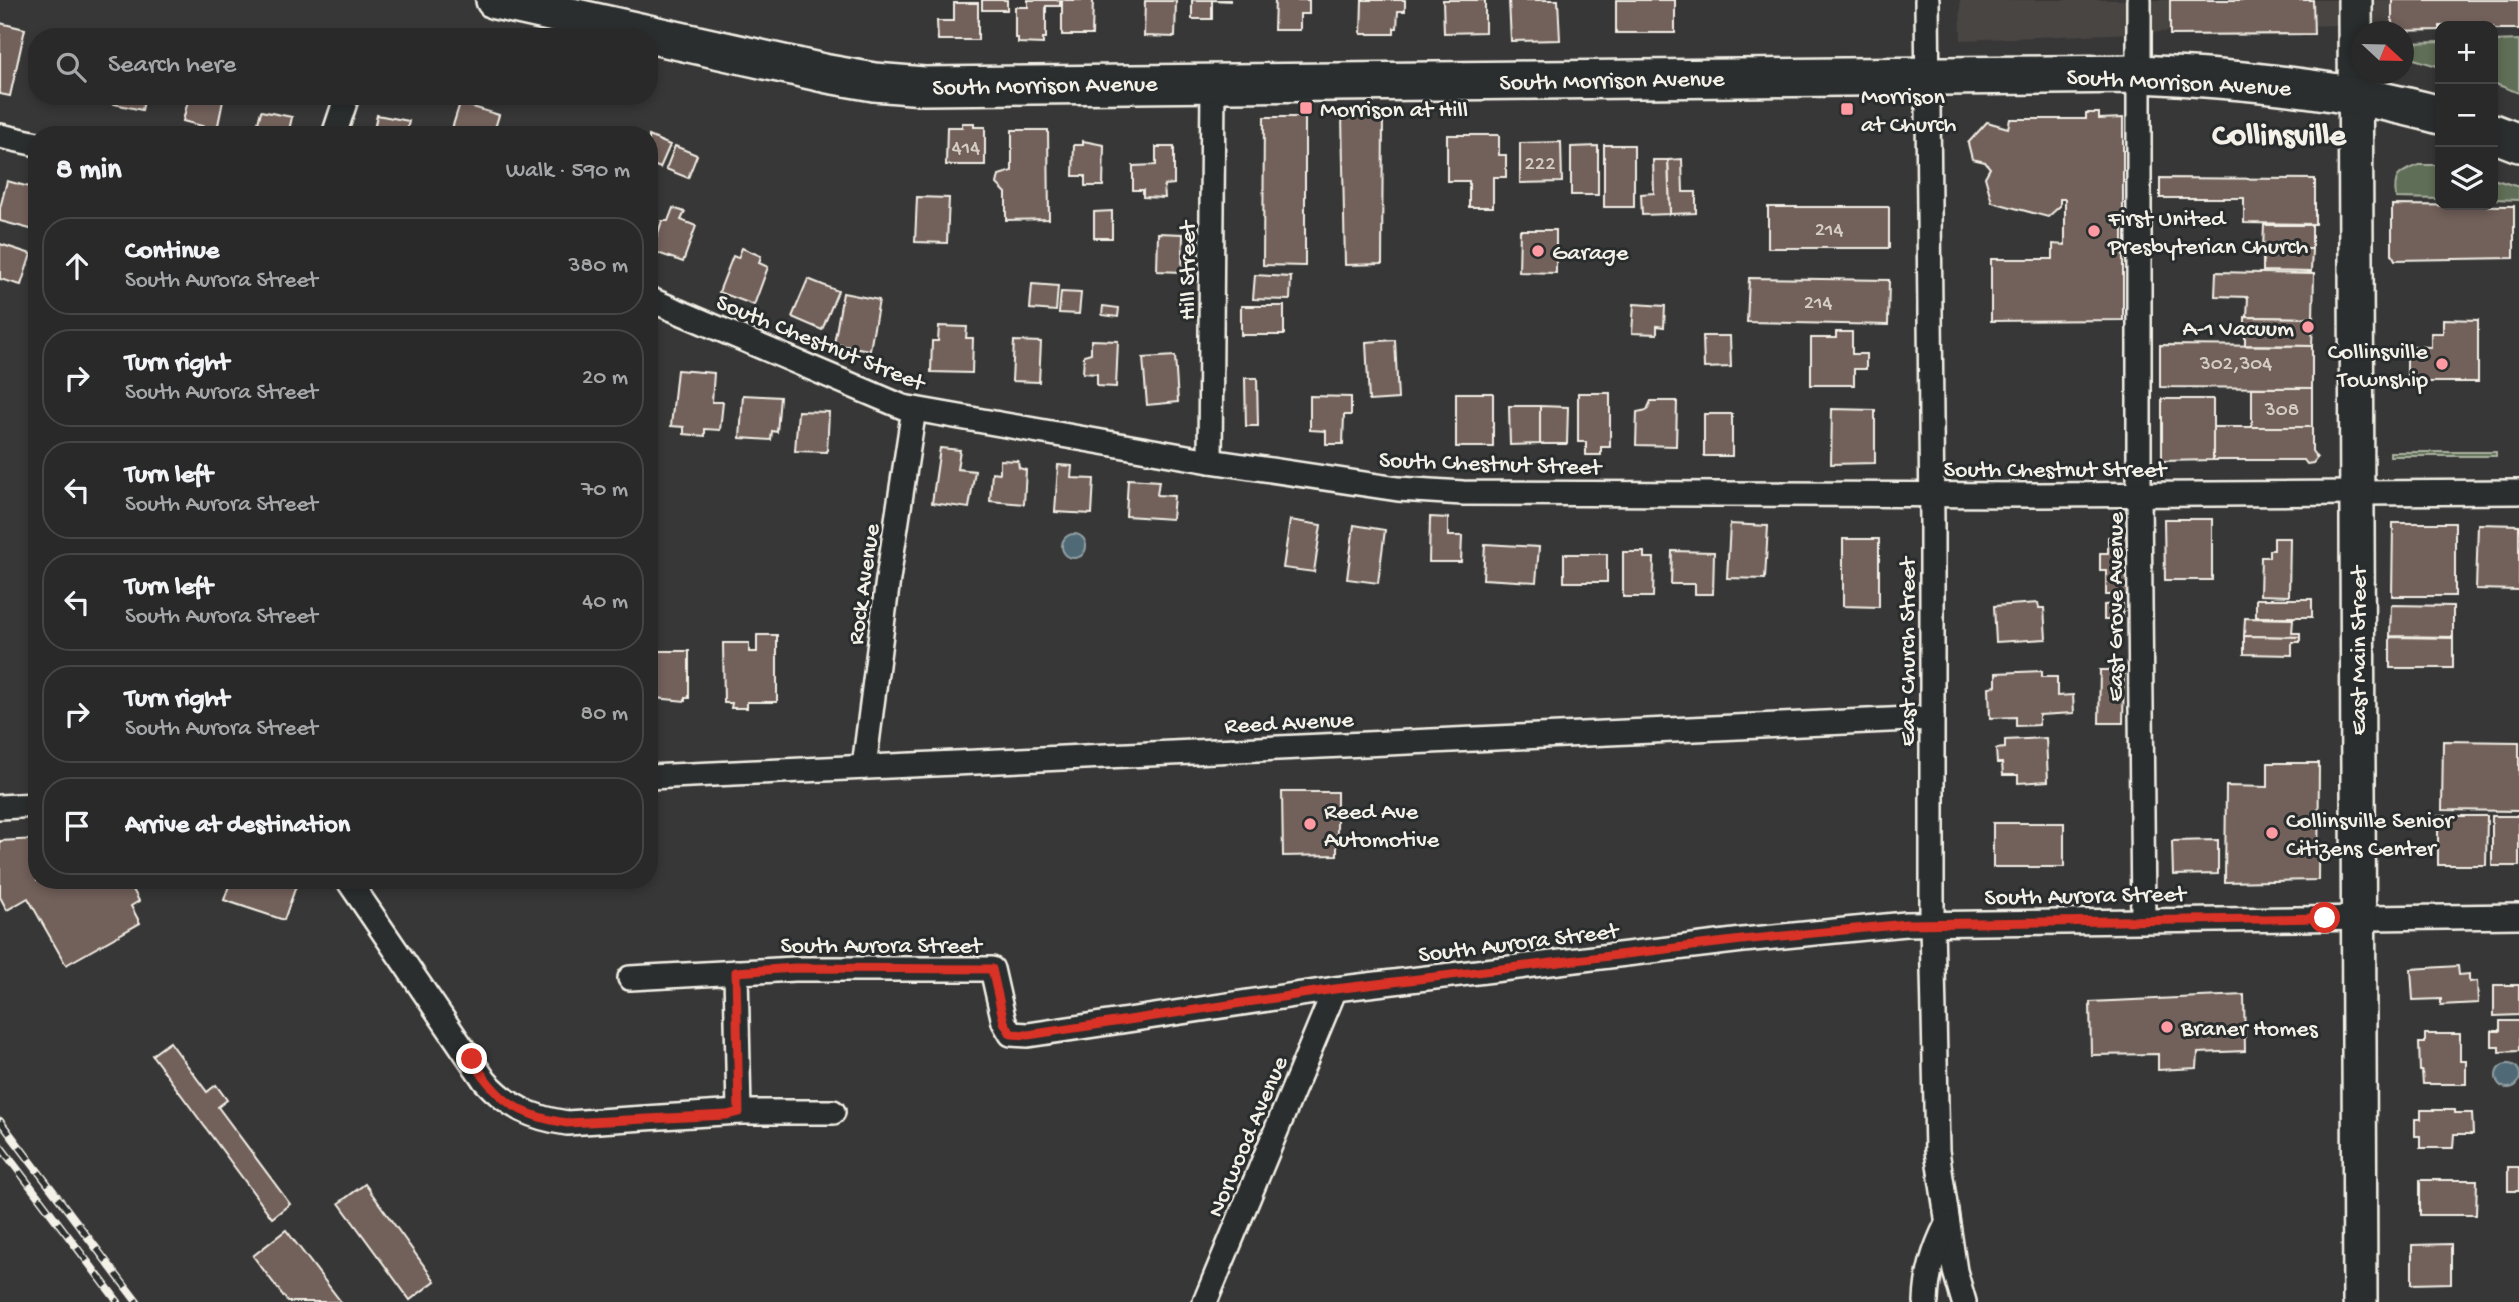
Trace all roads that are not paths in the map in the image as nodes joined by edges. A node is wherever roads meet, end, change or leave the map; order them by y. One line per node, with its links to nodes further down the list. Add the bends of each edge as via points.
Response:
1 (495, 0): 5 (main road, South Morrison Avenue)
2 (1927, 0): 8 (street, East Church Street)
3 (2139, 0): 7 (street, East Grove Avenue)
4 (2356, 0): 10 (street, East Main Street)
5 (621, 28)
6 (658, 36): 9 (main road, South Morrison Avenue, via 874,82 924,86)
7 (2140, 74): 8 (main road, South Morrison Avenue); 10 (main road, South Morrison Avenue); 24 (street, East Grove Avenue)
8 (1928, 76): 9 (main road, South Morrison Avenue); 23 (street, East Church Street)
9 (1213, 83): 20 (street, Hill Street)
10 (2356, 94): 12 (main road, South Morrison Avenue); 22 (street, East Main Street)
11 (344, 105): 13 (street)
12 (2435, 114)
13 (337, 126)
14 (2498, 135): 17 (main road)
15 (0, 136): 16 (street)
16 (28, 142)
17 (2519, 143)
18 (658, 303): 19 (street, South Chestnut Street)
19 (914, 409): 20 (street, South Chestnut Street); 26 (street, Rock Avenue)
20 (1210, 461): 23 (street, South Chestnut Street, via 1398,489 1462,493)
21 (2519, 492): 22 (street, South Chestnut Street)
22 (2357, 493): 24 (street, South Chestnut Street); 32 (street, East Main Street)
23 (1932, 494): 24 (street, South Chestnut Street); 25 (street, East Church Street)
24 (2139, 495): 33 (street, East Grove Avenue)
25 (1932, 719): 26 (street, Reed Avenue); 34 (street, East Church Street)
26 (864, 767): 27 (street, Reed Avenue)
27 (658, 777)
28 (28, 805): 29 (street)
29 (0, 807)
30 (354, 889): 38 (street, via 492,1089 521,1112 567,1123)
31 (2519, 916): 32 (street, South Aurora Street)
32 (2358, 918): 33 (street, South Aurora Street); 44 (street, East Main Street)
33 (2143, 919): 34 (street, South Aurora Street)
34 (1932, 923): 37 (street, South Aurora Street, via 1742,940); 40 (street, East Church Street, via 1937,1152)
35 (736, 972): 36 (street, South Aurora Street); 37 (street, South Aurora Street, via 992,969 1004,1022 1011,1034 1028,1035); 38 (street)
36 (630, 978)
37 (1335, 989): 41 (street, Norwood Avenue)
38 (739, 1112): 39 (street)
39 (833, 1112)
40 (1947, 1224): 42 (street, via 1934,1250); 43 (street, East Church Street)
41 (1205, 1302)
42 (1926, 1302)
43 (1964, 1302)
44 (2360, 1302)

